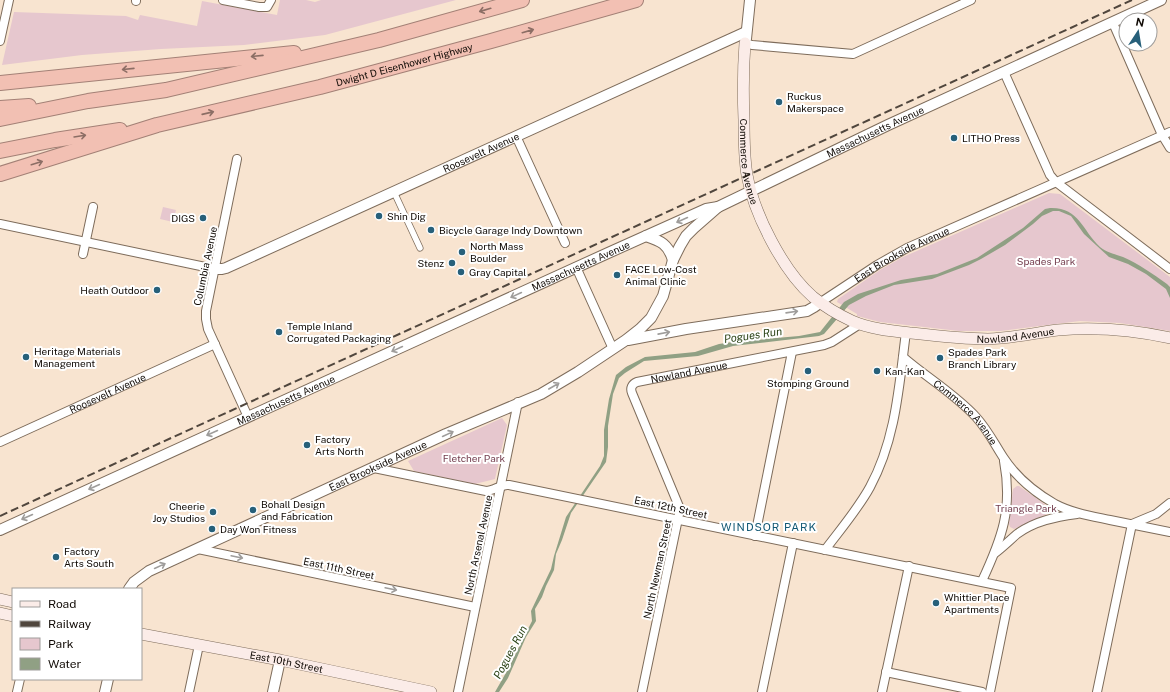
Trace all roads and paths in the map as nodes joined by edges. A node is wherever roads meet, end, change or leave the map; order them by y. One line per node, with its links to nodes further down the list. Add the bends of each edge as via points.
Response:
1 (8, 0): 12 (street)
2 (223, 0): 8 (street, via 259,7)
3 (522, 0): 11 (highway, one-way to 11)
4 (636, 0): 18 (highway, Dwight D Eisenhower Highway, one-way to 4, via 327,85)
5 (750, 0): 10 (street, Commerce Avenue)
6 (971, 0): 10 (street, via 853,54 752,45)
7 (1161, 0): 9 (street, Massachusetts Avenue)
8 (269, 3)
9 (1112, 23): 13 (street, Massachusetts Avenue); 19 (street)
10 (746, 38): 20 (street, Roosevelt Avenue); 26 (main road, Commerce Avenue, via 744,139)
11 (379, 40): 14 (highway, one-way to 14, via 301,52); 15 (highway, via 166,90)
12 (0, 41)
13 (1004, 72): 25 (street, via 1050,176); 26 (street, Massachusetts Avenue)
14 (0, 83)
15 (88, 102): 16 (highway); 17 (highway)
16 (0, 108)
17 (0, 119)
18 (170, 122): 22 (highway, one-way to 18); 24 (highway, one-way to 18)
19 (1166, 133): 21 (street); 25 (street, East Brookside Avenue)
20 (516, 136): 27 (street, Roosevelt Avenue); 33 (street)
21 (1170, 148)
22 (0, 151)
23 (237, 160): 38 (street, Columbia Avenue)
24 (0, 174)
25 (1056, 182): 39 (street); 40 (street, East Brookside Avenue, via 907,248)
26 (751, 191): 29 (street, Massachusetts Avenue); 40 (main road, Commerce Avenue, via 763,225 780,255 806,290)
27 (394, 192): 34 (street); 38 (street, Roosevelt Avenue, via 226,268)
28 (93, 207): 32 (street)
29 (718, 207): 31 (street, Massachusetts Avenue, one-way to 31, via 706,208); 36 (street, East Brookside Avenue, via 686,236)
30 (0, 224): 32 (street)
31 (646, 236): 36 (street, via 665,244); 37 (street, Massachusetts Avenue)
32 (85, 242): 35 (street); 38 (street)
33 (565, 243)
34 (420, 248)
35 (83, 254)
36 (673, 260): 44 (street, East Brookside Avenue, via 666,288 656,311)
37 (576, 267): 46 (street); 51 (street, Massachusetts Avenue, one-way to 51)
38 (215, 269): 45 (street, Columbia Avenue, via 206,314 207,326)
39 (1170, 269)
40 (821, 302): 41 (main road, Nowland Avenue); 44 (street, East Brookside Avenue, one-way to 40, via 807,310)
41 (856, 322): 42 (main road, Nowland Avenue); 47 (street, Nowland Avenue, via 832,342)
42 (906, 332): 43 (main road, Nowland Avenue, via 964,339 989,339 1058,330 1089,329); 48 (street)
43 (1170, 338)
44 (626, 340): 46 (street, East Brookside Avenue)
45 (215, 344): 51 (street, Columbia Avenue); 52 (street, Roosevelt Avenue)
46 (613, 348): 50 (street, East Brookside Avenue, one-way to 46, via 540,394)
47 (792, 352): 49 (street, Nowland Avenue, via 637,382); 62 (street)
48 (903, 357): 53 (street, Commerce Avenue, via 976,416); 65 (street, via 894,419 884,456 867,492)
49 (632, 386): 58 (street, North Newman Street, via 631,391 680,509)
50 (518, 402): 54 (street, East Brookside Avenue, one-way to 50); 55 (street, North Arsenal Avenue)
51 (248, 417): 60 (street, Massachusetts Avenue, one-way to 60)
52 (0, 442)
53 (1004, 458): 57 (street, via 1035,492); 66 (street, via 1008,489 1007,507)
54 (374, 468): 55 (street, East 12th Street, via 486,491); 64 (street, East Brookside Avenue)
55 (500, 487): 58 (street, East 12th Street, via 508,485); 72 (street, North Arsenal Avenue)
56 (1170, 504): 59 (street, via 1156,514)
57 (1079, 513): 59 (street); 66 (street, via 1038,523 1018,534)
58 (678, 519): 62 (street, East 12th Street); 87 (street, North Newman Street)
59 (1132, 524): 61 (street); 92 (street)
60 (0, 530)
61 (1170, 532)
62 (755, 536): 63 (street, East 12th Street)
63 (793, 543): 65 (street, East 12th Street); 88 (street)
64 (198, 549): 69 (street, East Brookside Avenue, one-way to 64, via 144,574); 72 (street, East 11th Street, one-way to 72)
65 (826, 550): 67 (street, East 12th Street)
66 (995, 553): 68 (street)
67 (908, 566): 68 (street, East 12th Street); 78 (street)
68 (982, 581): 91 (street, East 12th Street, via 1011,588)
69 (130, 588)
70 (0, 599): 71 (main road)
71 (12, 602)
72 (475, 607): 86 (street, North Arsenal Avenue)
73 (0, 613): 74 (main road)
74 (12, 616)
75 (142, 634): 76 (main road, East 10th Street)
76 (199, 645): 77 (main road, East 10th Street); 83 (street)
77 (280, 660): 84 (street); 85 (main road, East 10th Street)
78 (886, 672): 89 (street); 90 (street)
79 (20, 680): 81 (street)
80 (108, 680): 82 (street)
81 (17, 692)
82 (105, 692)
83 (189, 692)
84 (273, 692)
85 (432, 692)
86 (458, 692)
87 (642, 692)
88 (762, 692)
89 (882, 692)
90 (982, 692)
91 (990, 692)
92 (1097, 692)

